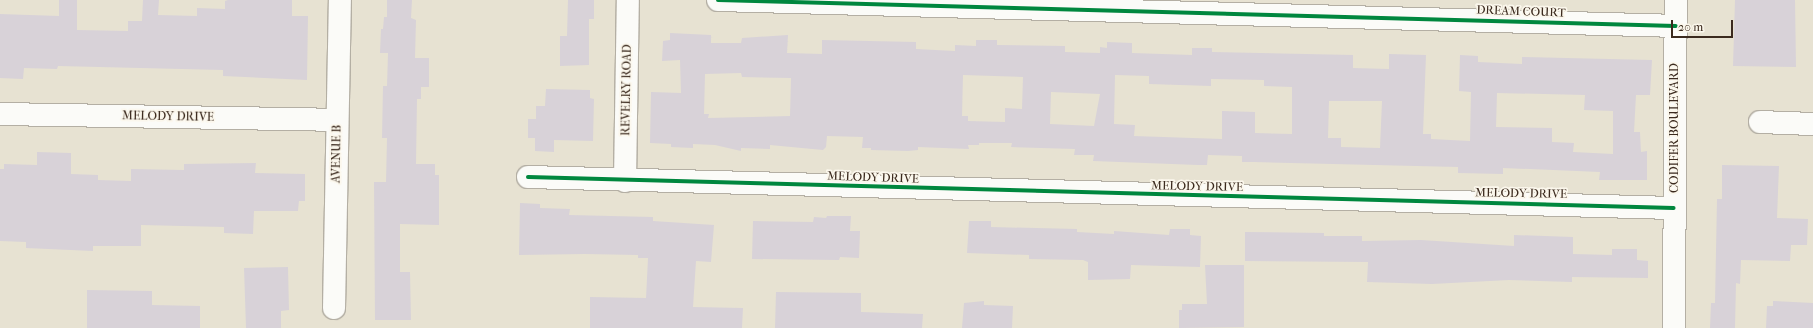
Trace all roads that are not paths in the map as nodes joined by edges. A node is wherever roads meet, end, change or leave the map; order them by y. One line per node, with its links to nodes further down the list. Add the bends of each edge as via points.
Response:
1 (340, 0): 7 (street, AVENUE B)
2 (628, 0): 11 (street, REVELRY ROAD)
3 (718, 0): 5 (street, DREAM COURT)
4 (1676, 0): 5 (street, CODIFER BOULEVARD)
5 (1676, 26): 12 (street, CODIFER BOULEVARD)
6 (0, 114): 7 (street, MELODY DRIVE)
7 (337, 120): 13 (street, AVENUE B)
8 (1760, 122): 9 (street)
9 (1813, 124)
10 (528, 177): 11 (street, MELODY DRIVE)
11 (625, 181): 12 (street, MELODY DRIVE)
12 (1674, 208): 14 (street, CODIFER BOULEVARD)
13 (334, 308)
14 (1674, 328)

